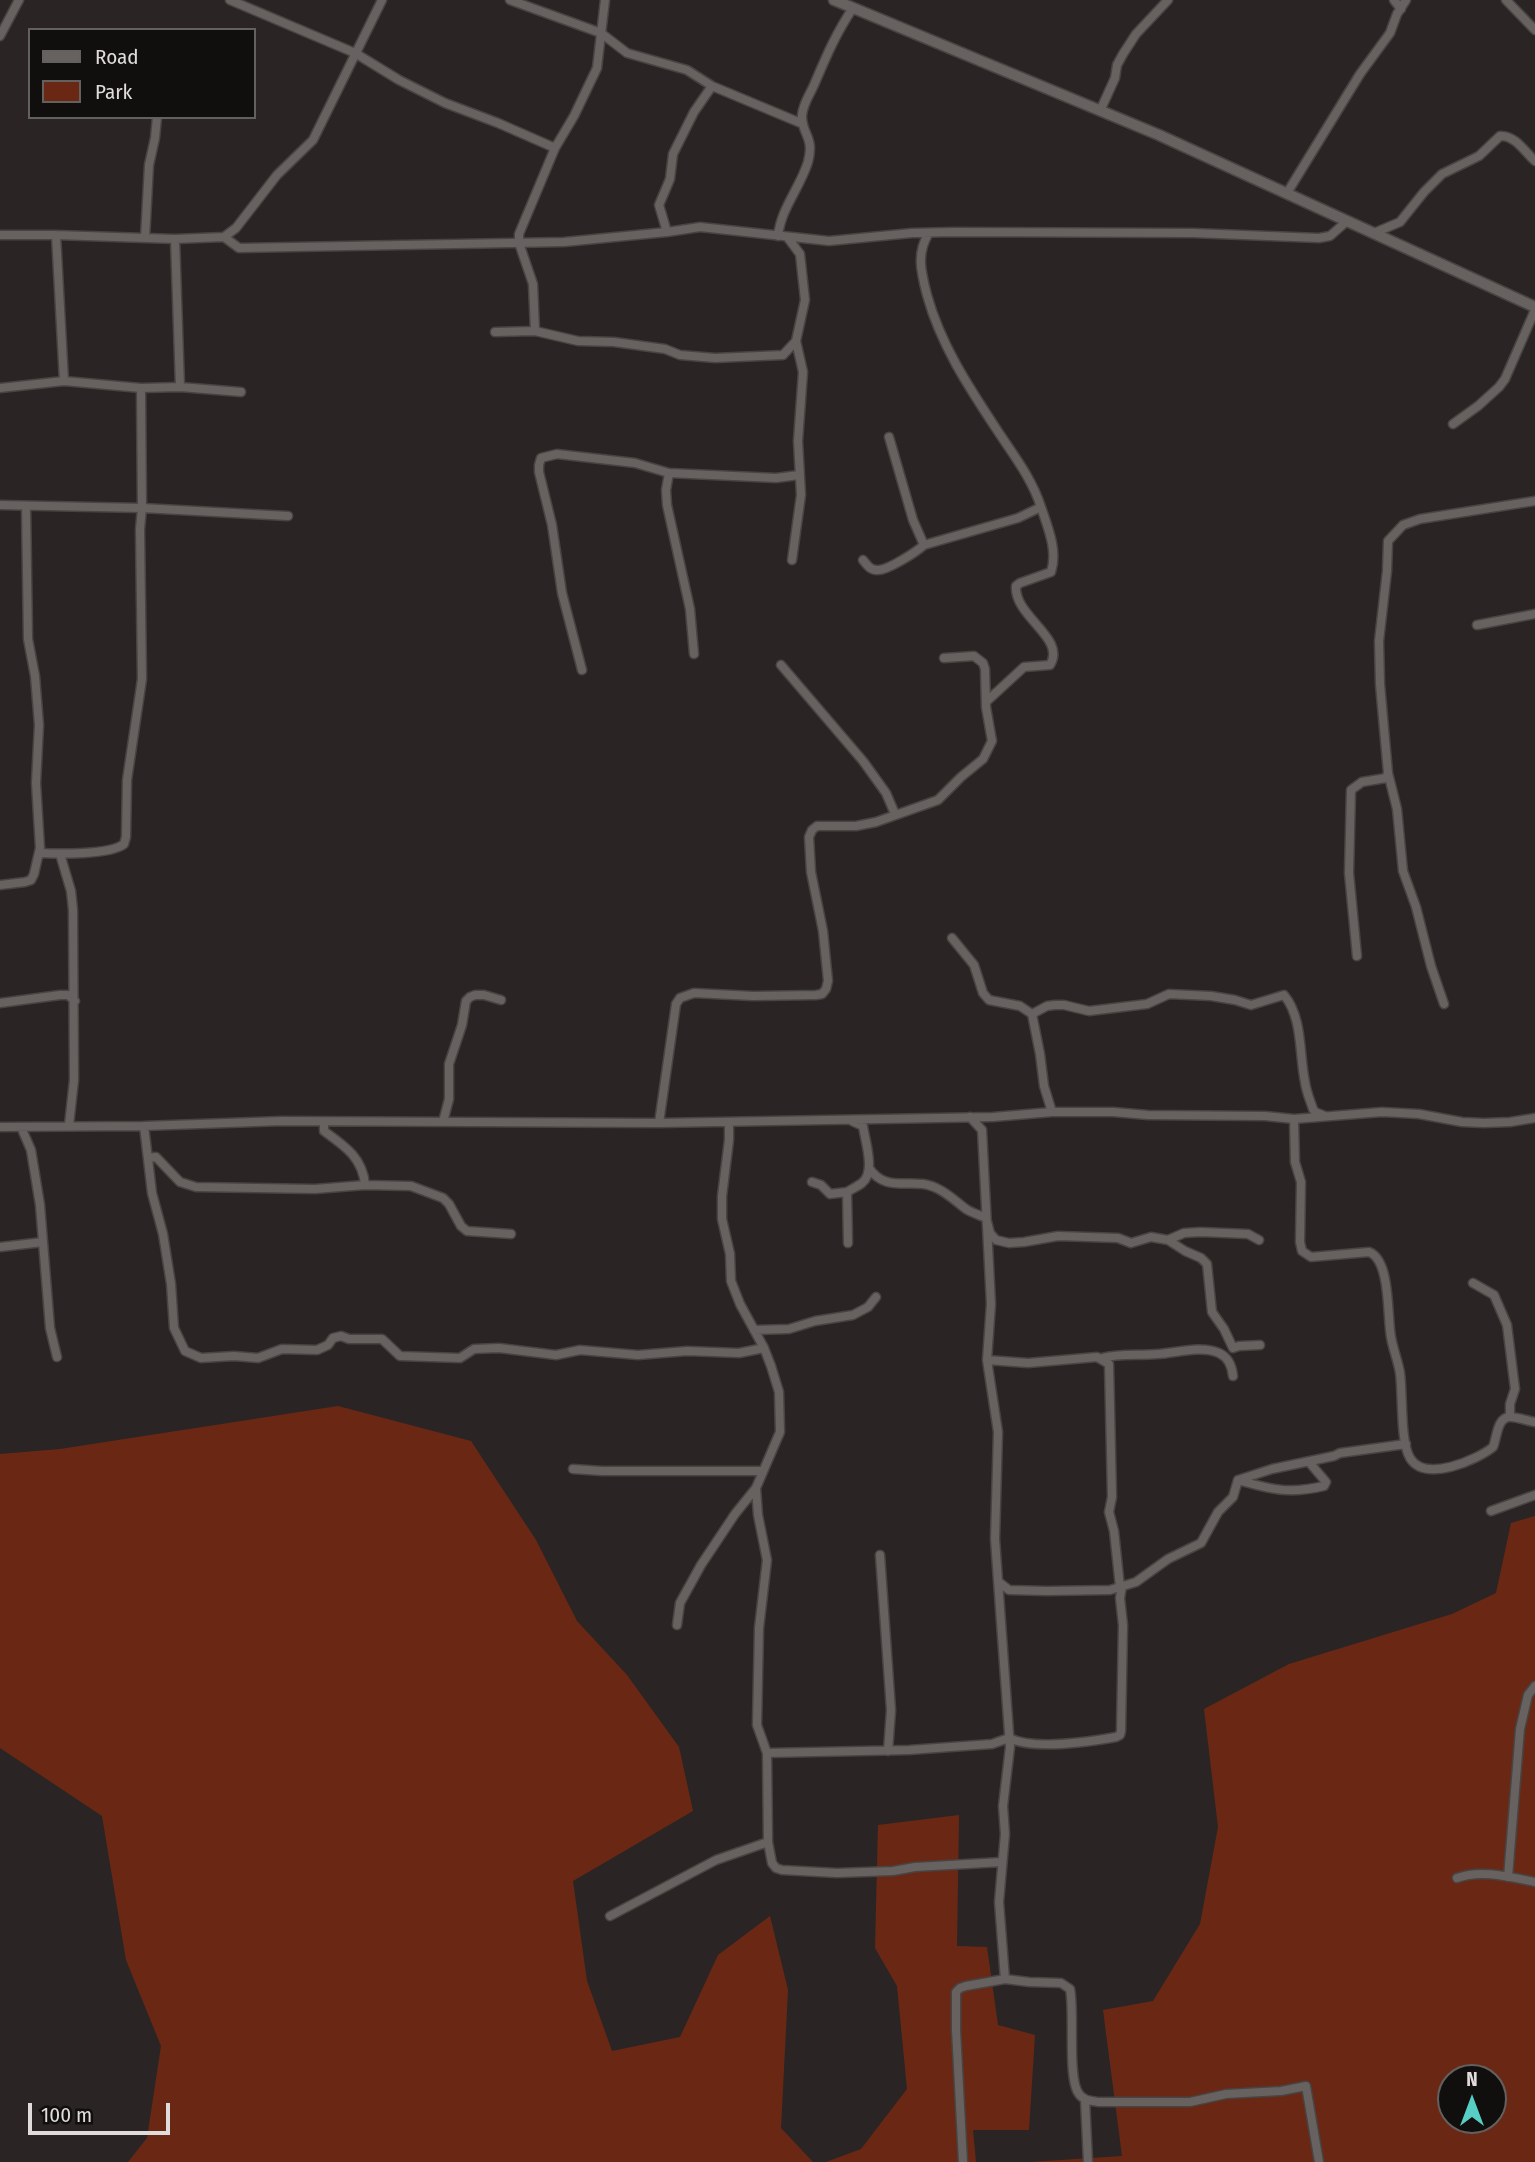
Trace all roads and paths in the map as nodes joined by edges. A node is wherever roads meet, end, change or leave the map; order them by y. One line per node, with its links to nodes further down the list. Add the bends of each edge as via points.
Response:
1 (19, 0): 15 (street)
2 (230, 0): 16 (street)
3 (382, 0): 16 (street)
4 (510, 0): 14 (street)
5 (605, 0): 14 (street)
6 (834, 0): 11 (street)
7 (1168, 0): 18 (street, via 1123,54)
8 (1394, 0): 12 (street)
9 (1406, 0): 12 (street)
10 (1506, 0): 13 (street)
11 (853, 8): 18 (street); 20 (street, via 836,34 804,106)
12 (1401, 9): 23 (street)
13 (1535, 30)
14 (601, 33): 17 (street, via 627,53 687,70); 21 (street, via 597,68)
15 (0, 36)
16 (355, 53): 21 (street, via 445,103); 25 (street, via 313,141 277,174)
17 (712, 86): 20 (street); 26 (street, via 673,154 670,179 659,205)
18 (1100, 111): 23 (street)
19 (157, 119): 35 (street)
20 (803, 124): 32 (street, via 811,149 780,218)
21 (555, 148): 38 (street, via 521,226)
22 (1535, 161): 29 (street, via 1515,141 1500,136 1485,152 1441,174 1400,222)
23 (1287, 192): 24 (street)
24 (1347, 221): 28 (street, via 1330,236 1319,238); 29 (street)
25 (236, 229): 33 (street); 40 (street)
26 (667, 232): 32 (street, via 700,227); 38 (street)
27 (912, 233): 28 (street); 37 (street); 39 (street)
28 (929, 233): 39 (street)
29 (1374, 233): 42 (street)
30 (56, 234): 31 (street); 35 (street); 48 (street)
31 (0, 235)
32 (778, 236): 34 (street)
33 (225, 237): 36 (street); 40 (street)
34 (788, 237): 37 (street); 41 (street)
35 (145, 238): 36 (street)
36 (175, 239): 49 (street)
37 (811, 240): 41 (street)
38 (519, 243): 40 (street); 43 (street, via 533,284)
39 (921, 245): 60 (street, via 923,279 946,347 1022,466)
40 (239, 248)
41 (800, 254): 45 (street, via 805,300)
42 (1535, 309): 53 (street, via 1505,379)
43 (535, 331): 44 (street); 46 (street, via 680,355)
44 (495, 332)
45 (796, 341): 46 (street); 47 (street)
46 (783, 355): 47 (street)
47 (800, 359): 56 (street)
48 (64, 381): 50 (street); 51 (street)
49 (180, 387): 51 (street); 52 (street)
50 (0, 388)
51 (141, 388): 61 (street)
52 (241, 392)
53 (1453, 424)
54 (889, 437): 63 (street)
55 (669, 473): 56 (street); 68 (street, via 667,505 690,609); 71 (street, via 635,463 557,454 541,458 539,472 562,593)
56 (799, 475): 64 (street, via 800,507)
57 (1535, 501): 73 (street, via 1420,519 1403,525 1388,541 1379,641)
58 (0, 505): 59 (street)
59 (26, 506): 61 (street); 75 (street, via 28,639 39,725)
60 (1041, 507): 63 (street); 72 (street, via 1054,564 1051,572 1020,583 1016,592 1027,616 1049,639 1053,660 1050,665 1024,667)
61 (142, 508): 62 (street); 76 (street, via 142,679 127,780 127,837 113,850)
62 (288, 516)
63 (924, 545): 65 (street, via 880,570 869,568)
64 (792, 560)
65 (863, 560)
66 (1535, 614): 67 (street)
67 (1477, 625)
68 (694, 654)
69 (944, 658): 72 (street, via 978,658 985,669)
70 (781, 665): 74 (street, via 863,761 887,793)
71 (582, 670)
72 (987, 701): 74 (street, via 992,741 983,759 938,800)
73 (1388, 773): 79 (street, via 1386,778 1362,782 1351,790 1349,873); 83 (street, via 1403,871)
74 (895, 814): 95 (street, via 856,826 817,826 809,836 828,981 822,994 694,993 680,998)
75 (40, 853): 76 (street); 77 (street, via 31,880)
76 (60, 854): 81 (street, via 74,909)
77 (0, 885)
78 (952, 939): 84 (street, via 974,965 989,1000 1020,1006)
79 (1357, 956)
80 (502, 1000): 92 (street, via 475,995 466,1001 449,1064 449,1099)
81 (75, 1001): 82 (street, via 60,995); 96 (street)
82 (0, 1003)
83 (1444, 1004)
84 (1031, 1014): 85 (street); 88 (street, via 1055,1005 1089,1011 1147,1004 1169,994 1211,996 1251,1005 1283,995 1296,1021 1313,1108)
85 (1052, 1112): 87 (street); 90 (street)
86 (970, 1117): 87 (street); 91 (street); 100 (street)
87 (993, 1117): 100 (street)
88 (1326, 1117): 89 (street, via 1382,1112 1462,1122); 90 (street)
89 (1535, 1118)
90 (1294, 1119): 126 (street, via 1302,1251 1311,1258 1369,1252 1381,1265 1400,1373)
91 (839, 1120): 93 (street); 102 (street, via 863,1126)
92 (443, 1122): 94 (street); 95 (street)
93 (729, 1122): 95 (street); 115 (street, via 723,1219 731,1281)
94 (324, 1123): 98 (street); 104 (street, via 324,1131 351,1150 364,1172)
95 (659, 1123)
96 (69, 1125): 97 (street); 98 (street)
97 (21, 1126): 99 (street); 110 (street, via 31,1150)
98 (144, 1126): 101 (street)
99 (0, 1127)
100 (982, 1130): 106 (street)
101 (148, 1158): 104 (street, via 156,1157 180,1182 195,1186 315,1189); 117 (street, via 171,1284 174,1328 185,1351 201,1358 258,1359 282,1349 317,1350 341,1336 382,1339 400,1356 460,1358 474,1349 638,1355 739,1353)
102 (869, 1168): 105 (street, via 863,1183); 106 (street, via 888,1184 926,1184)
103 (812, 1182): 105 (street, via 830,1194)
104 (365, 1185): 107 (street, via 411,1186 443,1198 467,1231)
105 (847, 1192): 111 (street)
106 (986, 1218): 108 (street, via 996,1240 1009,1243 1058,1236 1118,1238 1131,1243 1151,1237); 122 (street, via 991,1304)
107 (511, 1234)
108 (1168, 1240): 109 (street, via 1201,1232 1248,1234); 118 (street, via 1207,1264 1212,1312)
109 (1258, 1240)
110 (43, 1242): 112 (street); 120 (street)
111 (848, 1243)
112 (0, 1247)
113 (1473, 1283): 124 (street, via 1494,1295 1507,1325 1515,1389)
114 (876, 1297): 115 (street, via 853,1315 789,1329)
115 (754, 1330): 117 (street)
116 (1260, 1345): 118 (street)
117 (764, 1348): 129 (street, via 779,1392 781,1416 780,1432)
118 (1233, 1349): 119 (street)
119 (1217, 1352): 121 (street); 123 (street, via 1229,1363)
120 (57, 1357)
121 (1102, 1358): 122 (street, via 1028,1363); 136 (street, via 1111,1370 1109,1512)
122 (987, 1360): 135 (street, via 998,1432 995,1539)
123 (1233, 1376)
124 (1510, 1417): 125 (street); 126 (street, via 1499,1425 1493,1447 1450,1468 1416,1464)
125 (1535, 1422)
126 (1406, 1444): 127 (street, via 1353,1450)
127 (1309, 1462): 130 (street); 130 (street, via 1323,1477 1324,1486 1291,1492)
128 (573, 1469): 129 (street)
129 (763, 1471): 131 (street)
130 (1238, 1480): 136 (street, via 1233,1497 1217,1512 1201,1543 1168,1559 1143,1579)
131 (756, 1488): 139 (street, via 694,1577 678,1609); 143 (street, via 767,1560 759,1628 757,1725)
132 (1535, 1495): 133 (street)
133 (1491, 1511)
134 (880, 1555): 142 (street, via 891,1710)
135 (1000, 1583): 137 (street, via 1016,1591); 141 (street)
136 (1121, 1587): 137 (street); 138 (street)
137 (1110, 1590): 138 (street)
138 (1119, 1598): 141 (street, via 1123,1613 1120,1735 1059,1744)
139 (677, 1625)
140 (1535, 1686): 146 (street, via 1528,1695 1520,1729)
141 (1012, 1742): 142 (street); 145 (street, via 1003,1806)
142 (888, 1751): 143 (street)
143 (767, 1754): 144 (street)
144 (768, 1842): 145 (street, via 772,1863 782,1870 893,1871); 149 (street, via 716,1860)
145 (1002, 1862): 150 (street, via 999,1915)
146 (1508, 1877): 147 (street, via 1472,1874); 148 (street)
147 (1457, 1878)
148 (1535, 1882)
149 (610, 1916)
150 (1005, 1979): 151 (street, via 1061,1983 1070,1989 1074,2078); 152 (street, via 956,1992)
151 (1085, 2099): 153 (street); 154 (street, via 1190,2102 1306,2086)
152 (963, 2162)
153 (1088, 2162)
154 (1319, 2162)

